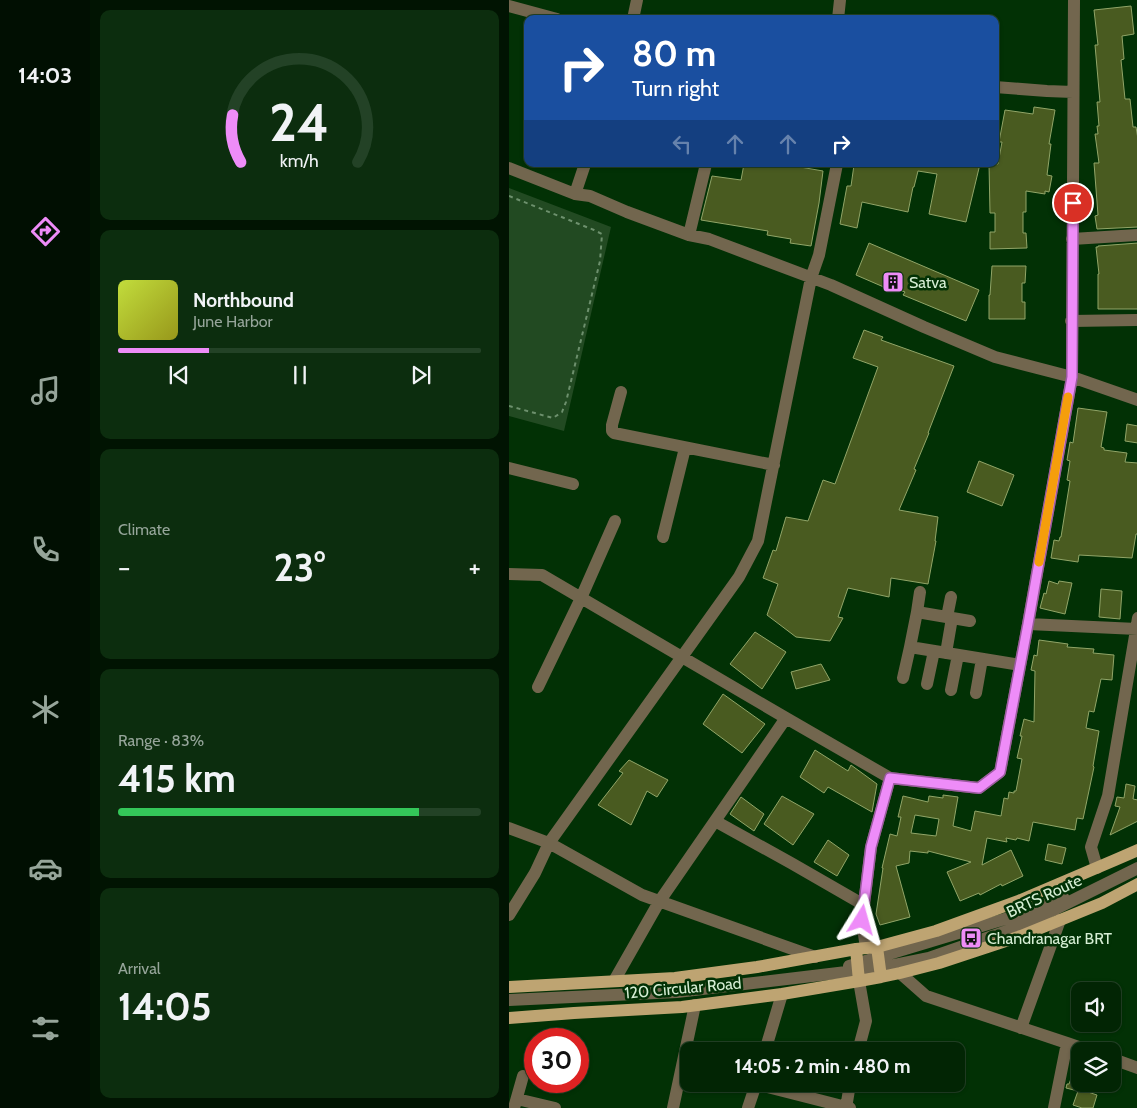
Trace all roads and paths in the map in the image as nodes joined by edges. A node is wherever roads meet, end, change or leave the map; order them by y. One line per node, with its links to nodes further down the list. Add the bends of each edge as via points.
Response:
1 (637, 0): 6 (street)
2 (840, 0): 7 (street)
3 (1074, 0): 9 (street)
4 (509, 6): 5 (street)
5 (542, 15)
6 (634, 15)
7 (838, 15)
8 (999, 87): 9 (street)
9 (1073, 92): 18 (street)
10 (584, 167): 14 (street)
11 (705, 167): 16 (street)
12 (836, 167): 19 (street, via 819,255)
13 (509, 168): 14 (street)
14 (575, 194): 16 (street, via 590,196)
15 (509, 196): 25 (path, via 602,234 601,261 562,412 553,418)
16 (689, 235): 19 (street, via 709,239)
17 (1137, 235): 18 (street)
18 (1072, 240): 21 (street)
19 (811, 278): 22 (street, via 995,358); 27 (street)
20 (1137, 320): 21 (street)
21 (1071, 321): 22 (street)
22 (1072, 377): 24 (street); 39 (street)
23 (621, 392): 26 (street, via 612,425 614,433)
24 (1137, 400)
25 (509, 406)
26 (685, 448): 27 (street); 31 (street)
27 (773, 465): 43 (street, via 758,541 739,577)
28 (509, 470): 29 (street)
29 (573, 484)
30 (615, 521): 35 (street)
31 (663, 537)
32 (509, 574): 35 (street, via 542,575)
33 (920, 592): 36 (street)
34 (951, 597): 37 (street)
35 (581, 598): 43 (street); 48 (street)
36 (917, 612): 37 (street); 41 (street)
37 (950, 618): 38 (street); 42 (street)
38 (970, 621)
39 (1028, 624): 40 (street); 45 (street)
40 (1137, 625): 57 (street, via 1108,796 1091,847)
41 (910, 646): 42 (street); 46 (street)
42 (946, 653): 44 (street); 47 (street); 49 (street)
43 (682, 657): 51 (street); 55 (street)
44 (982, 659): 45 (street); 50 (street)
45 (1020, 665): 52 (street, via 1000,772 979,788)
46 (903, 678)
47 (927, 684)
48 (537, 687)
49 (951, 690)
50 (976, 693)
51 (786, 718): 52 (street); 53 (street)
52 (890, 778): 61 (street, via 871,847)
53 (715, 821): 60 (street); 61 (street)
54 (509, 828): 55 (street)
55 (549, 843): 60 (street); 62 (street)
56 (1137, 850): 57 (main road, 120 Circular Road)
57 (1097, 868): 65 (main road, 120 Circular Road)
58 (1137, 868): 65 (street, BRTS Route, via 1021,926 929,958)
59 (1137, 884): 63 (main road, 120 Circular Road)
60 (659, 902): 64 (street); 68 (street)
61 (864, 905): 65 (street, via 862,920)
62 (509, 915)
63 (1060, 920): 67 (main road, 120 Circular Road, via 1021,936); 74 (street)
64 (815, 957): 65 (main road, 120 Circular Road); 68 (main road, 120 Circular Road, via 675,978)
65 (873, 958): 66 (main road, 120 Circular Road); 66 (main road); 66 (street, BRTS Route); 67 (main road, 120 Circular Road)
66 (858, 972): 70 (main road, 120 Circular Road); 71 (street, BRTS Route, via 677,992); 76 (street, via 866,1021)
67 (900, 973): 74 (street, via 926,996)
68 (614, 981): 69 (main road, 120 Circular Road)
69 (509, 986)
70 (782, 994): 72 (main road, 120 Circular Road); 75 (street)
71 (509, 1000)
72 (695, 1005): 73 (main road, 120 Circular Road); 87 (street)
73 (509, 1018)
74 (1021, 1028): 77 (street)
75 (768, 1042)
76 (860, 1042)
77 (1067, 1043): 78 (street); 90 (street)
78 (1071, 1044)
79 (1121, 1062): 80 (street)
80 (1137, 1068)
81 (523, 1076): 85 (street)
82 (753, 1092): 88 (street)
83 (786, 1092): 89 (street)
84 (849, 1092): 89 (street)
85 (515, 1104): 86 (street)
86 (555, 1108)
87 (673, 1108)
88 (748, 1108)
89 (847, 1108)
90 (1054, 1108)

